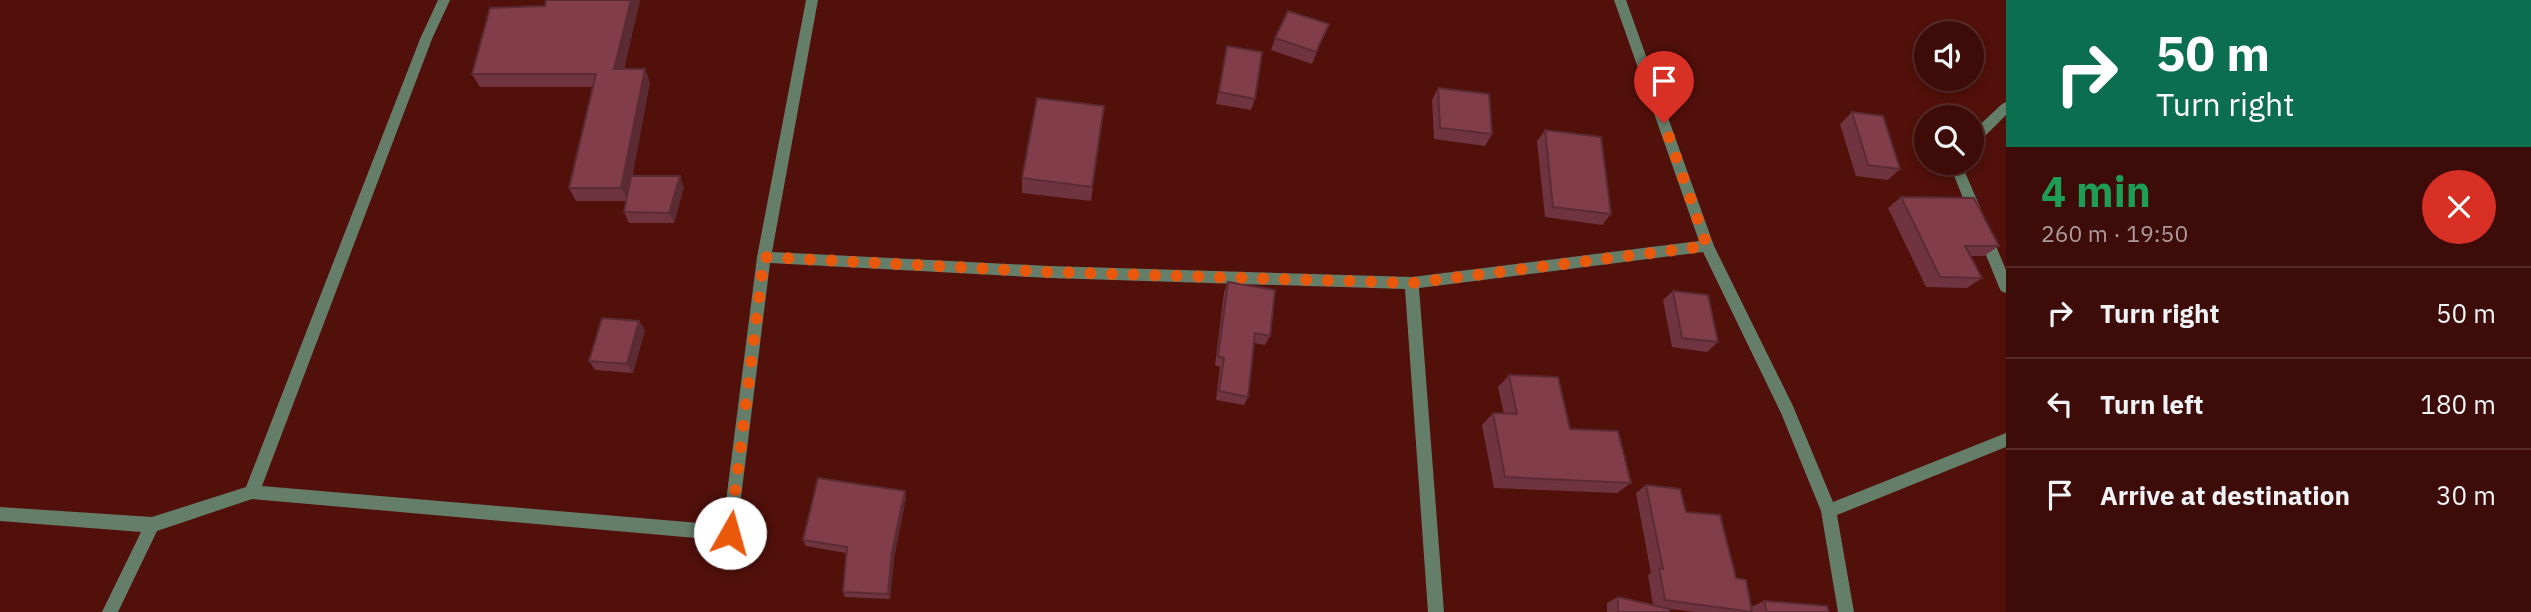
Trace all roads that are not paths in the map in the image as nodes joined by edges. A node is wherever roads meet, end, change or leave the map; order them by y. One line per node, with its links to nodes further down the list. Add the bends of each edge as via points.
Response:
1 (444, 0): 12 (street)
2 (812, 0): 8 (street)
3 (1620, 0): 7 (street)
4 (2006, 107): 5 (street)
5 (1984, 128)
6 (1960, 175): 10 (street)
7 (1707, 246): 9 (street); 13 (street, via 1788,411)
8 (764, 257): 9 (street, via 1049,272); 12 (street, via 730,533)
9 (1412, 283): 17 (street)
10 (2006, 287)
11 (2006, 440): 13 (street)
12 (252, 492): 15 (street)
13 (1829, 511): 18 (street)
14 (0, 514): 15 (street)
15 (152, 525): 16 (street)
16 (110, 612)
17 (1436, 612)
18 (1846, 612)

